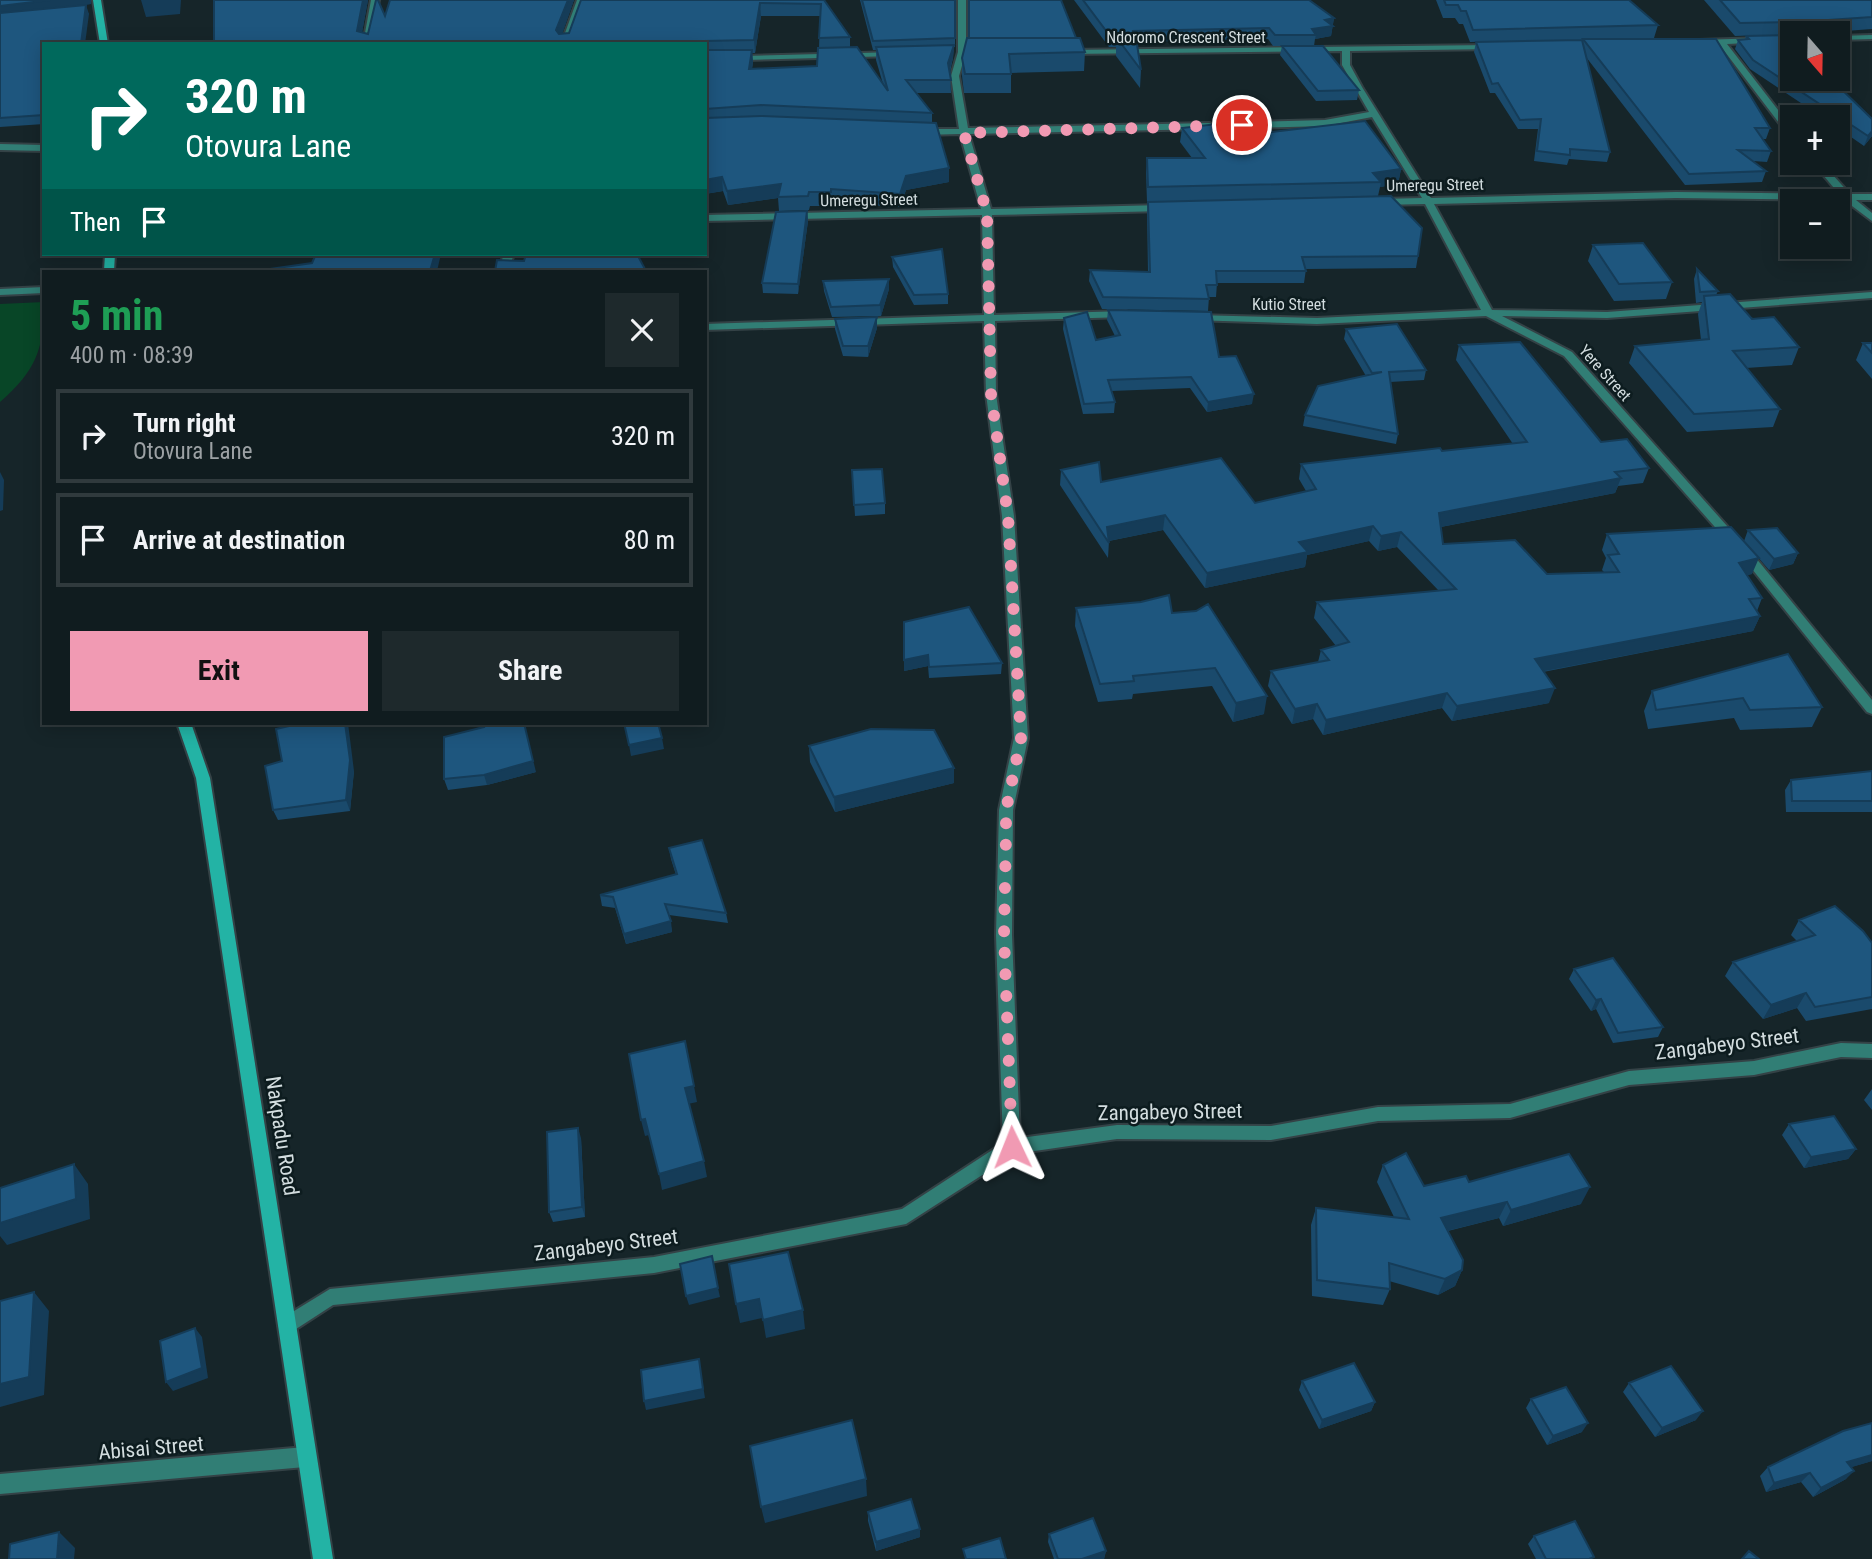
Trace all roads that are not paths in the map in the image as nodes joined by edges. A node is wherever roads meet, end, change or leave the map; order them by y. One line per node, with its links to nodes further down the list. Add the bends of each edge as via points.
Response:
1 (375, 0): 11 (street)
2 (581, 0): 12 (street)
3 (962, 0): 17 (street)
4 (98, 4): 5 (street); 10 (street)
5 (86, 10)
6 (1872, 37): 7 (street)
7 (1850, 38)
8 (1780, 39): 9 (street)
9 (1721, 41): 13 (street); 23 (street)
10 (104, 42)
11 (367, 42)
12 (566, 42)
13 (1693, 42)
14 (1499, 47): 15 (street, Ndoromo Crescent Street)
15 (1346, 50): 19 (street, Ndoromo Crescent Street); 22 (street, via 1346,65)
16 (949, 52): 17 (street)
17 (962, 52): 18 (street); 27 (street, via 955,76)
18 (976, 52)
19 (1058, 52)
20 (908, 53): 21 (street)
21 (707, 59)
22 (1375, 114): 24 (street, via 1325,123); 36 (street)
23 (1780, 118)
24 (1242, 125)
25 (1228, 126): 27 (street)
26 (912, 131): 27 (street)
27 (964, 133): 39 (street)
28 (0, 147): 29 (street)
29 (42, 148)
30 (1828, 175): 31 (street)
31 (1841, 189)
32 (1780, 197): 36 (street, Umeregu Street)
33 (1872, 197): 34 (street, Umeregu Street)
34 (1850, 198)
35 (1850, 199): 41 (street)
36 (1428, 201): 37 (street, Umeregu Street); 45 (street)
37 (1373, 202)
38 (1180, 208): 39 (street, Umeregu Street)
39 (987, 213): 40 (street, Umeregu Street); 47 (street)
40 (707, 218)
41 (1872, 218)
42 (42, 290): 43 (street)
43 (0, 292)
44 (1872, 295): 45 (street, Kutio Street, via 1607,315)
45 (1488, 313): 48 (street, Kutio Street, via 1317,321); 50 (street, Yere Street, via 1568,354 1756,566)
46 (1144, 315): 47 (street)
47 (991, 316): 49 (street); 53 (street, via 991,394 1008,516 1021,738 1006,810 1004,935)
48 (1182, 317)
49 (707, 327)
50 (1872, 709)
51 (185, 725): 54 (street, Nakpadu Road, via 203,778)
52 (1872, 1051): 53 (street, Zangabeyo Street, via 1841,1050 1755,1068 1629,1078 1510,1111 1378,1114 1271,1133 1117,1132)
53 (1012, 1147): 54 (street, Zangabeyo Street, via 906,1216 654,1265 330,1297)
54 (286, 1325): 55 (street, Nakpadu Road)
55 (305, 1457): 56 (street, Abisai Street); 57 (street, Nakpadu Road)
56 (0, 1484)
57 (323, 1559)

